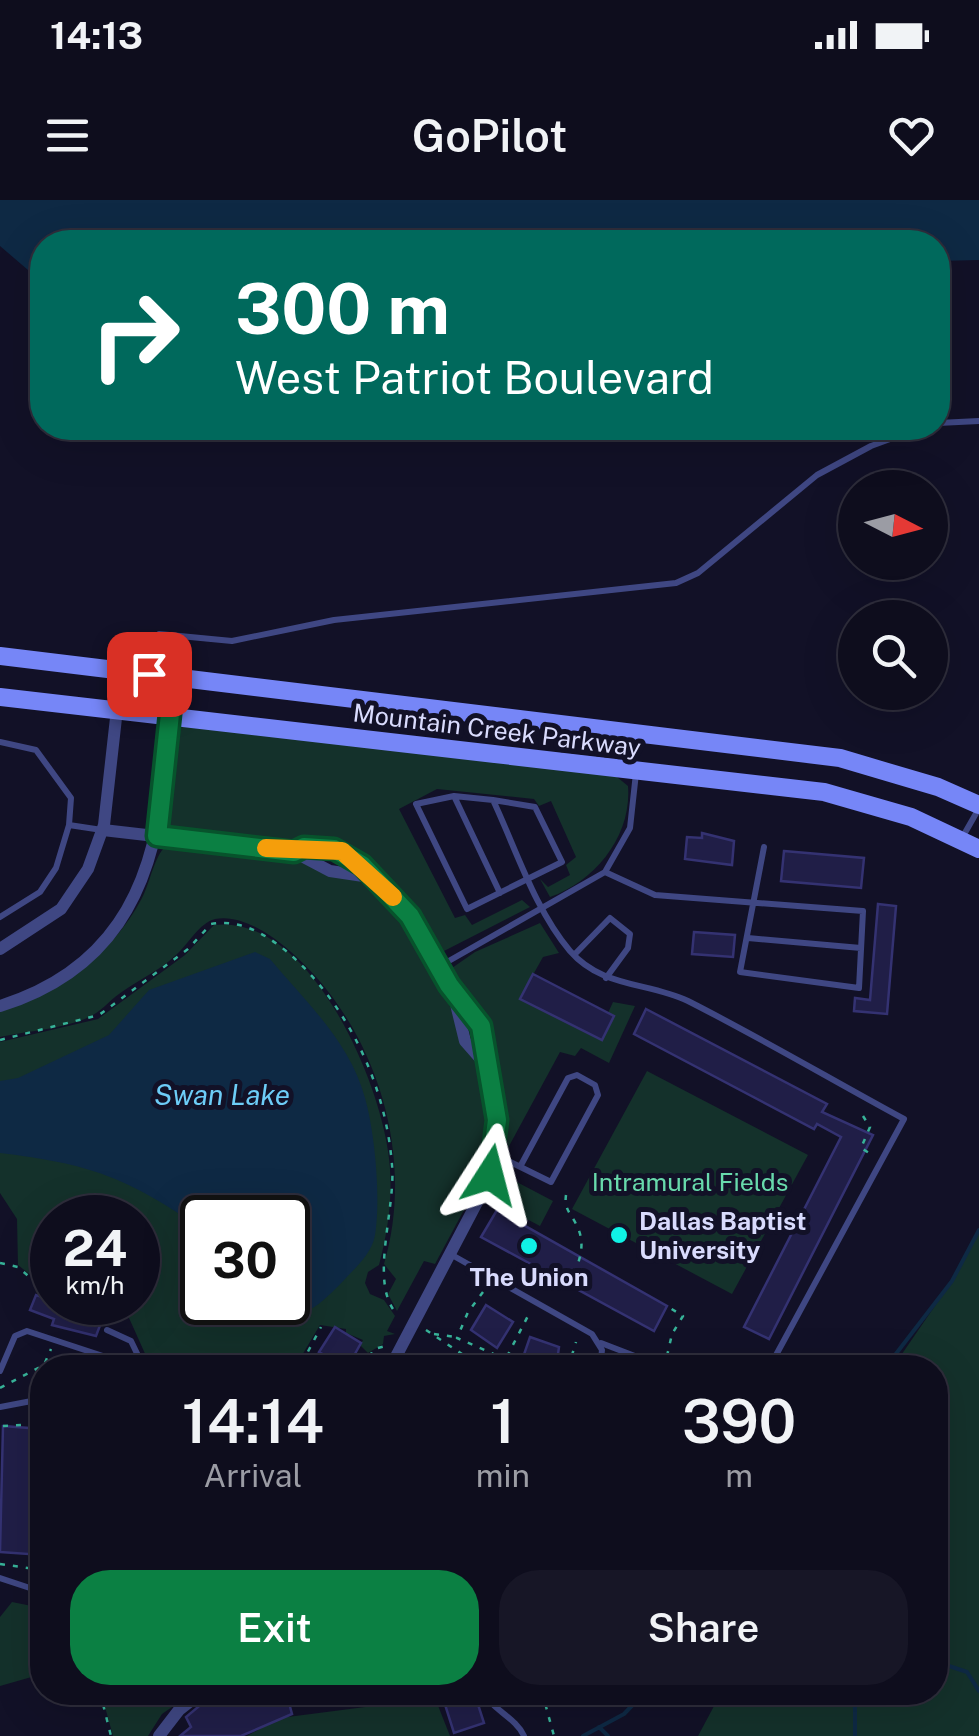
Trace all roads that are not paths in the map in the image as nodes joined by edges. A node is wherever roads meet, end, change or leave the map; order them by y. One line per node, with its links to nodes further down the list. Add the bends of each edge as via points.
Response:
1 (979, 421): 2 (lane)
2 (950, 422)
3 (887, 440): 5 (lane, via 817,475 698,573 676,582 334,620 232,641 159,634)
4 (0, 656): 5 (main road, Mountain Creek Parkway)
5 (149, 674): 7 (street); 8 (street); 13 (main road, Mountain Creek Parkway, via 840,758)
6 (0, 696): 7 (main road, Mountain Creek Parkway)
7 (117, 709): 8 (main road, Mountain Creek Parkway); 15 (street)
8 (170, 714): 10 (main road, Mountain Creek Parkway); 16 (street)
9 (0, 742): 14 (lane, via 36,750 70,798)
10 (636, 773): 17 (main road, Mountain Creek Parkway, via 824,792); 21 (lane, via 630,828)
11 (454, 796): 12 (lane); 24 (lane); 24 (lane, via 416,804 468,909)
12 (493, 800): 23 (lane); 23 (lane, via 535,806 546,828 562,862)
13 (979, 807): 17 (lane)
14 (69, 826): 15 (lane); 27 (lane, via 40,892)
15 (103, 830): 16 (street); 30 (street, via 88,869 61,909)
16 (157, 836): 20 (street); 35 (street, via 138,893 112,933 54,983)
17 (962, 838): 19 (main road, Mountain Creek Parkway)
18 (764, 847): 25 (lane)
19 (979, 849)
20 (294, 852): 22 (street, via 330,871); 22 (street, via 342,851)
21 (606, 872): 25 (lane, via 655,895); 26 (lane)
22 (370, 877): 32 (street, via 410,916)
23 (530, 878): 24 (lane); 26 (lane)
24 (500, 893)
25 (756, 903): 28 (lane); 29 (lane, via 863,911)
26 (544, 908): 31 (lane); 32 (lane)
27 (0, 918)
28 (748, 938): 29 (lane); 29 (lane, via 740,972 860,988)
29 (862, 948)
30 (0, 949)
31 (574, 955): 33 (lane); 33 (lane, via 610,918 622,926 630,934 628,948)
32 (440, 967): 34 (street)
33 (606, 978): 47 (lane, via 685,1000 904,1119)
34 (449, 985): 36 (street, via 465,1042); 36 (street, via 484,1033)
35 (0, 1006)
36 (490, 1072): 37 (street)
37 (495, 1155): 38 (lane); 39 (street)
38 (521, 1165): 38 (lane, via 551,1182 598,1094 596,1085 577,1075 568,1078)
39 (451, 1254): 41 (lane); 44 (street)
40 (107, 1330): 43 (lane, via 131,1341)
41 (600, 1343): 45 (lane); 46 (lane)
42 (101, 1355): 48 (lane, via 20,1332)
43 (138, 1355)
44 (397, 1355)
45 (600, 1355)
46 (632, 1355)
47 (776, 1355)
48 (0, 1371)
49 (30, 1401): 50 (lane)
50 (0, 1405)
51 (0, 1578): 52 (lane)
52 (30, 1588)
53 (185, 1705): 55 (street)
54 (490, 1705): 56 (lane)
55 (159, 1736)
56 (524, 1736)

